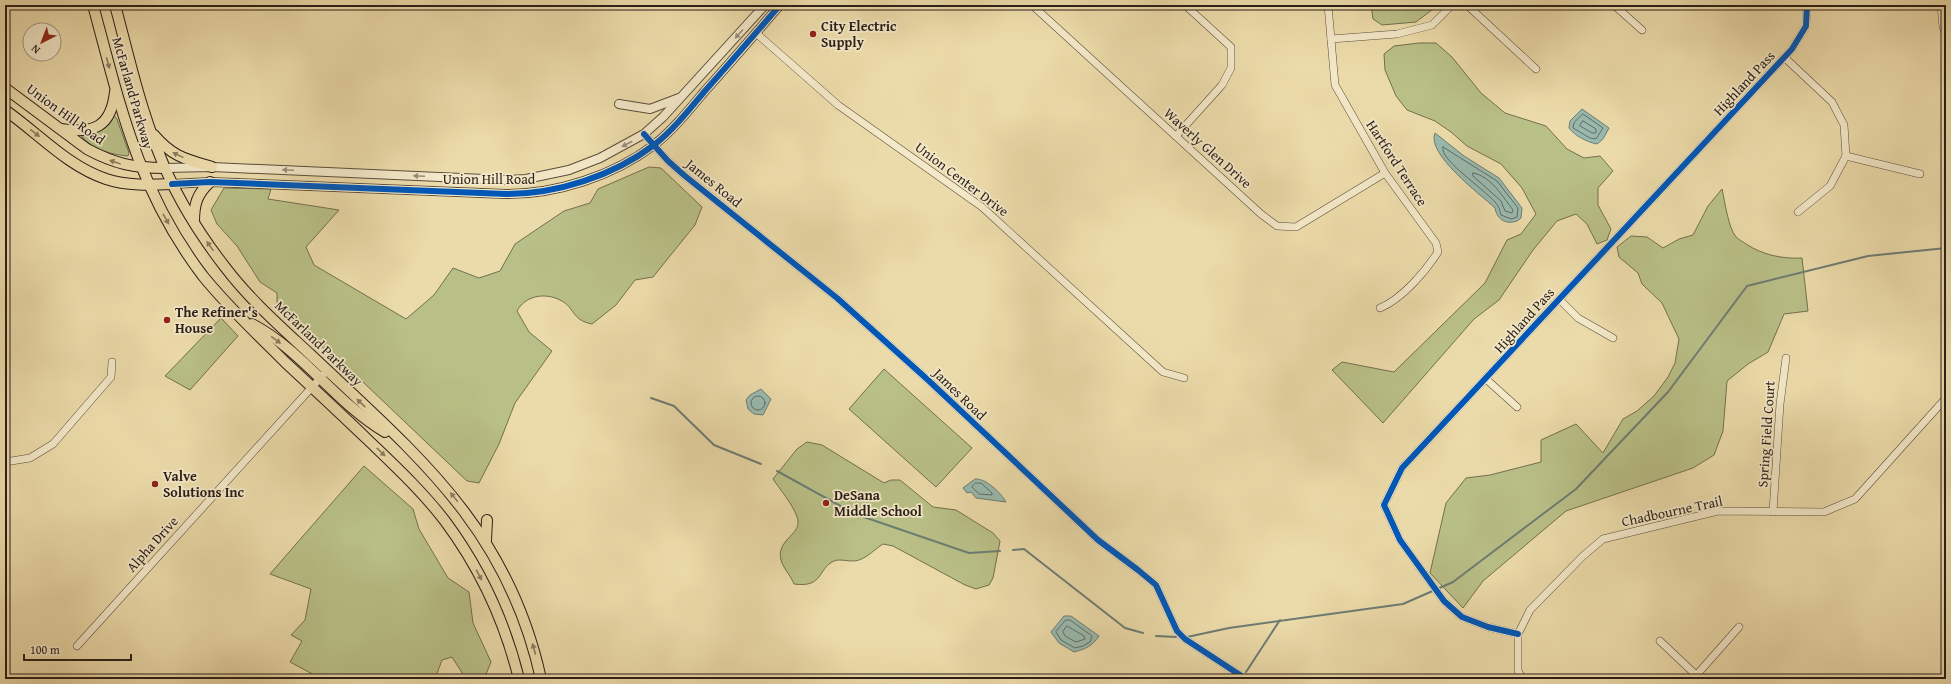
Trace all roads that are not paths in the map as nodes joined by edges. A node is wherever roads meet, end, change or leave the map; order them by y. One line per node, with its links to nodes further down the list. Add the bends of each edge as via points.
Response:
1 (93, 5): 20 (main road, McFarland Parkway, one-way to 20)
2 (115, 5): 25 (main road, McFarland Parkway)
3 (765, 5): 21 (street, Union Hill Road, one-way to 21)
4 (780, 5): 14 (street, Union Hill Road)
5 (1032, 5): 27 (street, Waverly Glen Drive)
6 (1185, 5): 27 (street, via 1231,47 1232,68 1222,85)
7 (1328, 5): 16 (street, Hartford Terrace)
8 (1452, 5): 16 (street, via 1432,25 1398,34)
9 (1467, 5): 18 (street)
10 (1614, 5): 13 (street)
11 (1807, 5): 17 (street, Highland Pass, via 1806,26)
12 (1941, 5): 15 (street)
13 (1642, 30)
14 (756, 33): 28 (street, Union Hill Road, via 677,123); 47 (street, Union Center Drive, via 838,105 982,207 1163,372)
15 (1946, 34)
16 (1331, 39): 33 (street, Hartford Terrace, via 1335,85)
17 (1784, 57): 29 (street, via 1832,102 1844,125); 40 (street, Highland Pass)
18 (1536, 69)
19 (5, 88): 24 (main road, Union Hill Road)
20 (115, 88): 24 (main road, via 110,112 101,125 81,131); 31 (main road, McFarland Parkway)
21 (681, 97): 22 (street, via 650,108); 26 (street, Union Hill Road)
22 (619, 104)
23 (5, 110): 37 (main road, Union Hill Road, one-way to 37, via 72,161 94,174 117,182)
24 (60, 129): 31 (main road, Union Hill Road, one-way to 24, via 100,156)
25 (151, 132): 30 (main road, one-way to 25, via 179,157); 32 (main road, McFarland Parkway)
26 (644, 134): 28 (street, James Road); 30 (street, Union Hill Road, one-way to 30, via 569,170 526,179)
27 (1176, 136): 33 (street, Waverly Glen Drive, via 1277,226 1296,227)
28 (654, 145): 35 (street, Union Hill Road, via 630,161 601,174 526,194); 65 (street, James Road, via 685,176 882,337 1098,540 1156,585 1177,631 1184,640)
29 (1846, 156): 34 (street); 38 (street, via 1830,186)
30 (212, 167): 32 (street, Union Hill Road)
31 (141, 168): 32 (main road, Union Hill Road); 37 (main road, McFarland Parkway)
32 (165, 168): 36 (main road, McFarland Parkway)
33 (1385, 173): 41 (street, Hartford Terrace, via 1436,244 1438,252 1393,303)
34 (1920, 174)
35 (210, 182): 36 (street, Union Hill Road); 39 (main road, via 198,195)
36 (172, 184): 37 (main road, Union Hill Road); 39 (main road, McFarland Parkway)
37 (148, 185): 42 (main road, McFarland Parkway, one-way to 42, via 193,261)
38 (1798, 212)
39 (194, 224): 46 (main road, McFarland Parkway, one-way to 39, via 243,289)
40 (1559, 299): 43 (street, via 1578,318); 49 (street, Highland Pass)
41 (1380, 308)
42 (242, 320): 48 (main road, one-way to 48, via 281,343); 50 (main road, McFarland Parkway)
43 (1613, 338)
44 (1786, 358): 55 (street, Spring Field Court, via 1780,404)
45 (112, 362): 54 (street, via 111,377 53,444 30,458)
46 (327, 370): 48 (street, Alpha Drive); 53 (main road, McFarland Parkway, one-way to 46)
47 (1184, 378)
48 (319, 379): 50 (street, Alpha Drive); 53 (main road, via 350,408)
49 (1486, 379): 52 (street); 59 (street, Highland Pass, via 1402,468 1384,505 1400,540 1444,601 1462,617 1488,627)
50 (312, 387): 61 (street, Alpha Drive); 63 (main road, McFarland Parkway, one-way to 63, via 415,486 452,531 474,565 494,604 509,643)
51 (1946, 398): 55 (street, Chadbourne Trail, via 1855,499 1824,512)
52 (1517, 407)
53 (400, 439): 57 (main road, McFarland Parkway, one-way to 53, via 446,488)
54 (5, 462)
55 (1774, 512): 59 (street, Chadbourne Trail, via 1718,511 1603,539 1530,610)
56 (487, 520): 57 (main road)
57 (486, 542): 64 (main road, McFarland Parkway, one-way to 57, via 519,606)
58 (1739, 627): 62 (street)
59 (1518, 634): 66 (street, Chadbourne Trail, via 1518,671)
60 (1660, 641): 62 (street)
61 (77, 646)
62 (1694, 677)
63 (518, 679)
64 (541, 679)
65 (1246, 679)
66 (1523, 679)

